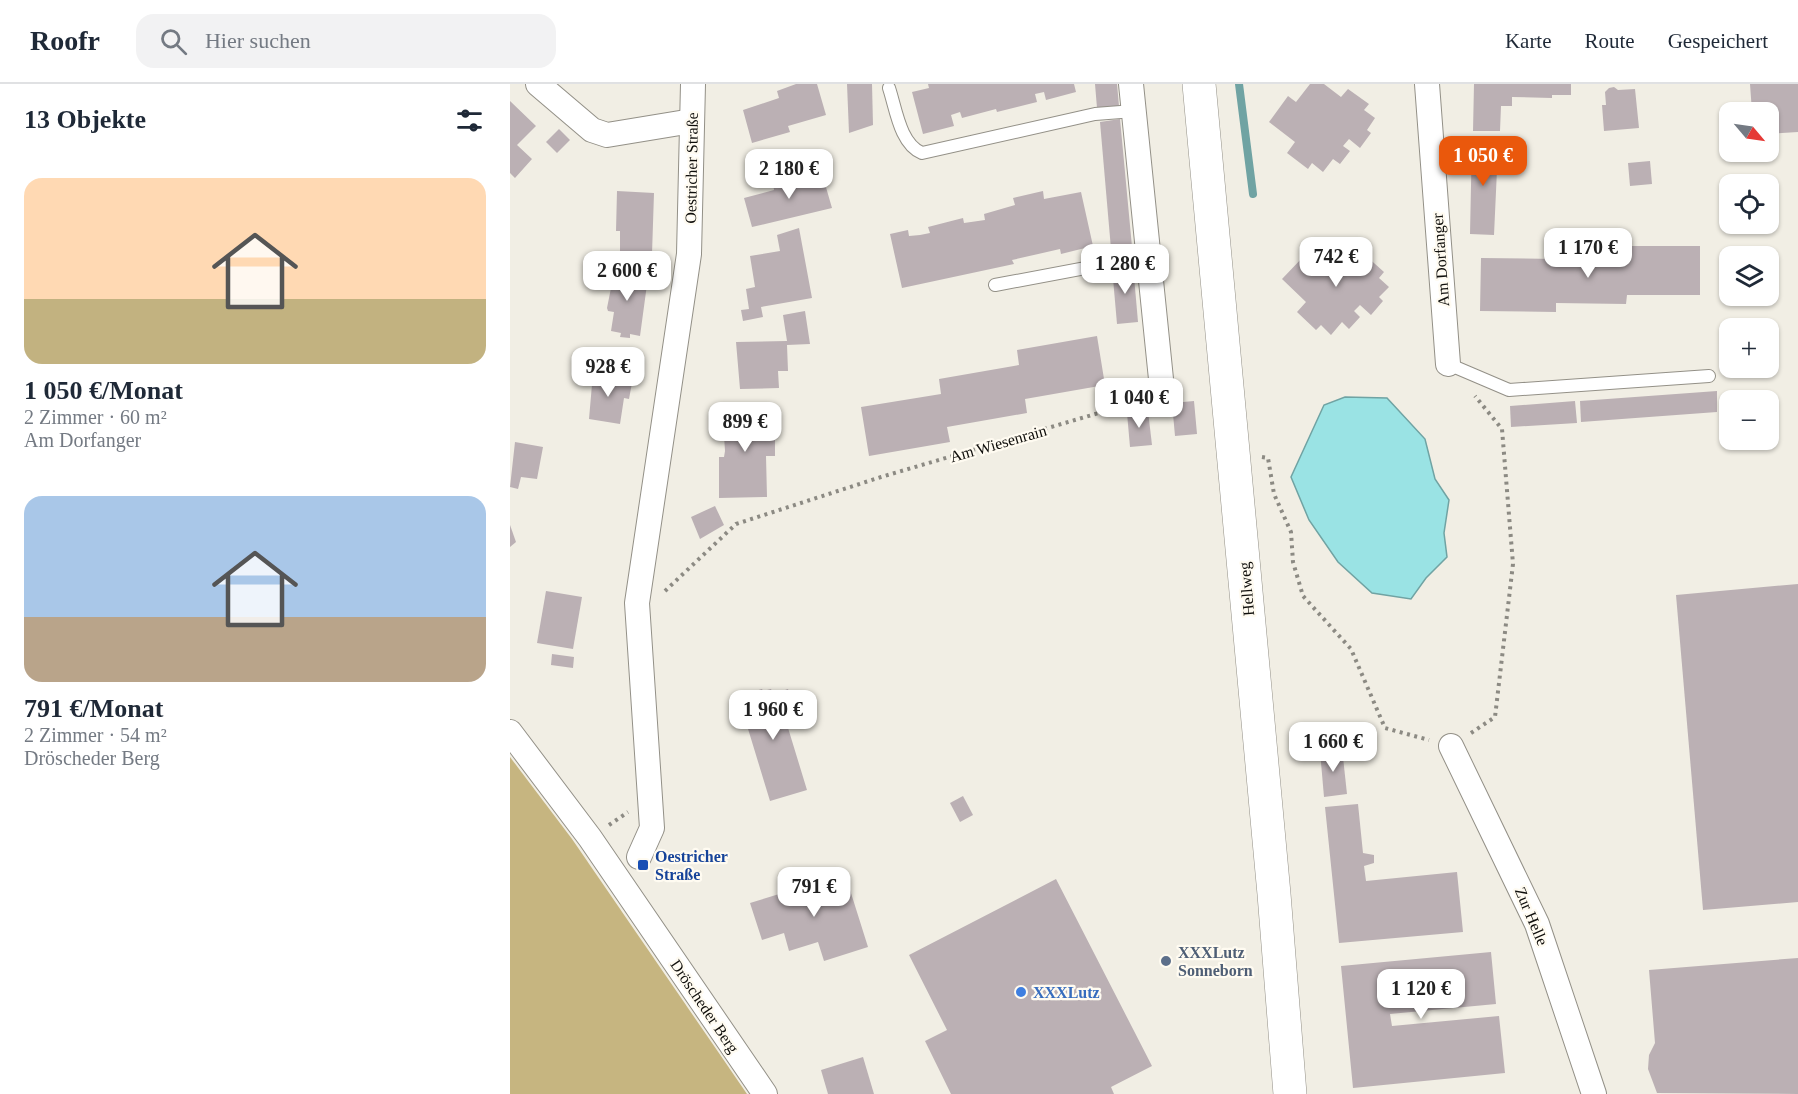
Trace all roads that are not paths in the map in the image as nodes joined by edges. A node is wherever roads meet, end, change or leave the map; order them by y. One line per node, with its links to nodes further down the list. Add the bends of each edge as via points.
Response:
1 (538, 84): 8 (street, via 592,130 607,135)
2 (693, 84): 8 (street, Oestricher Straße)
3 (1131, 84): 7 (street)
4 (1199, 84): 18 (street, Hellweg)
5 (1426, 84): 11 (street, Am Dorfanger)
6 (889, 88): 7 (lane, via 906,140 922,153 1095,114)
7 (1134, 111): 9 (street)
8 (692, 121): 16 (street, Oestricher Straße, via 689,254 637,603 652,828)
9 (1149, 256): 10 (lane); 13 (street)
10 (995, 285)
11 (1448, 364): 12 (lane, via 1509,390)
12 (1709, 376)
13 (1161, 379)
14 (510, 732): 17 (street, Dröscheder Berg, via 590,838)
15 (1451, 746): 19 (street, Zur Helle, via 1538,924)
16 (639, 857)
17 (765, 1094)
18 (1290, 1094)
19 (1594, 1094)

